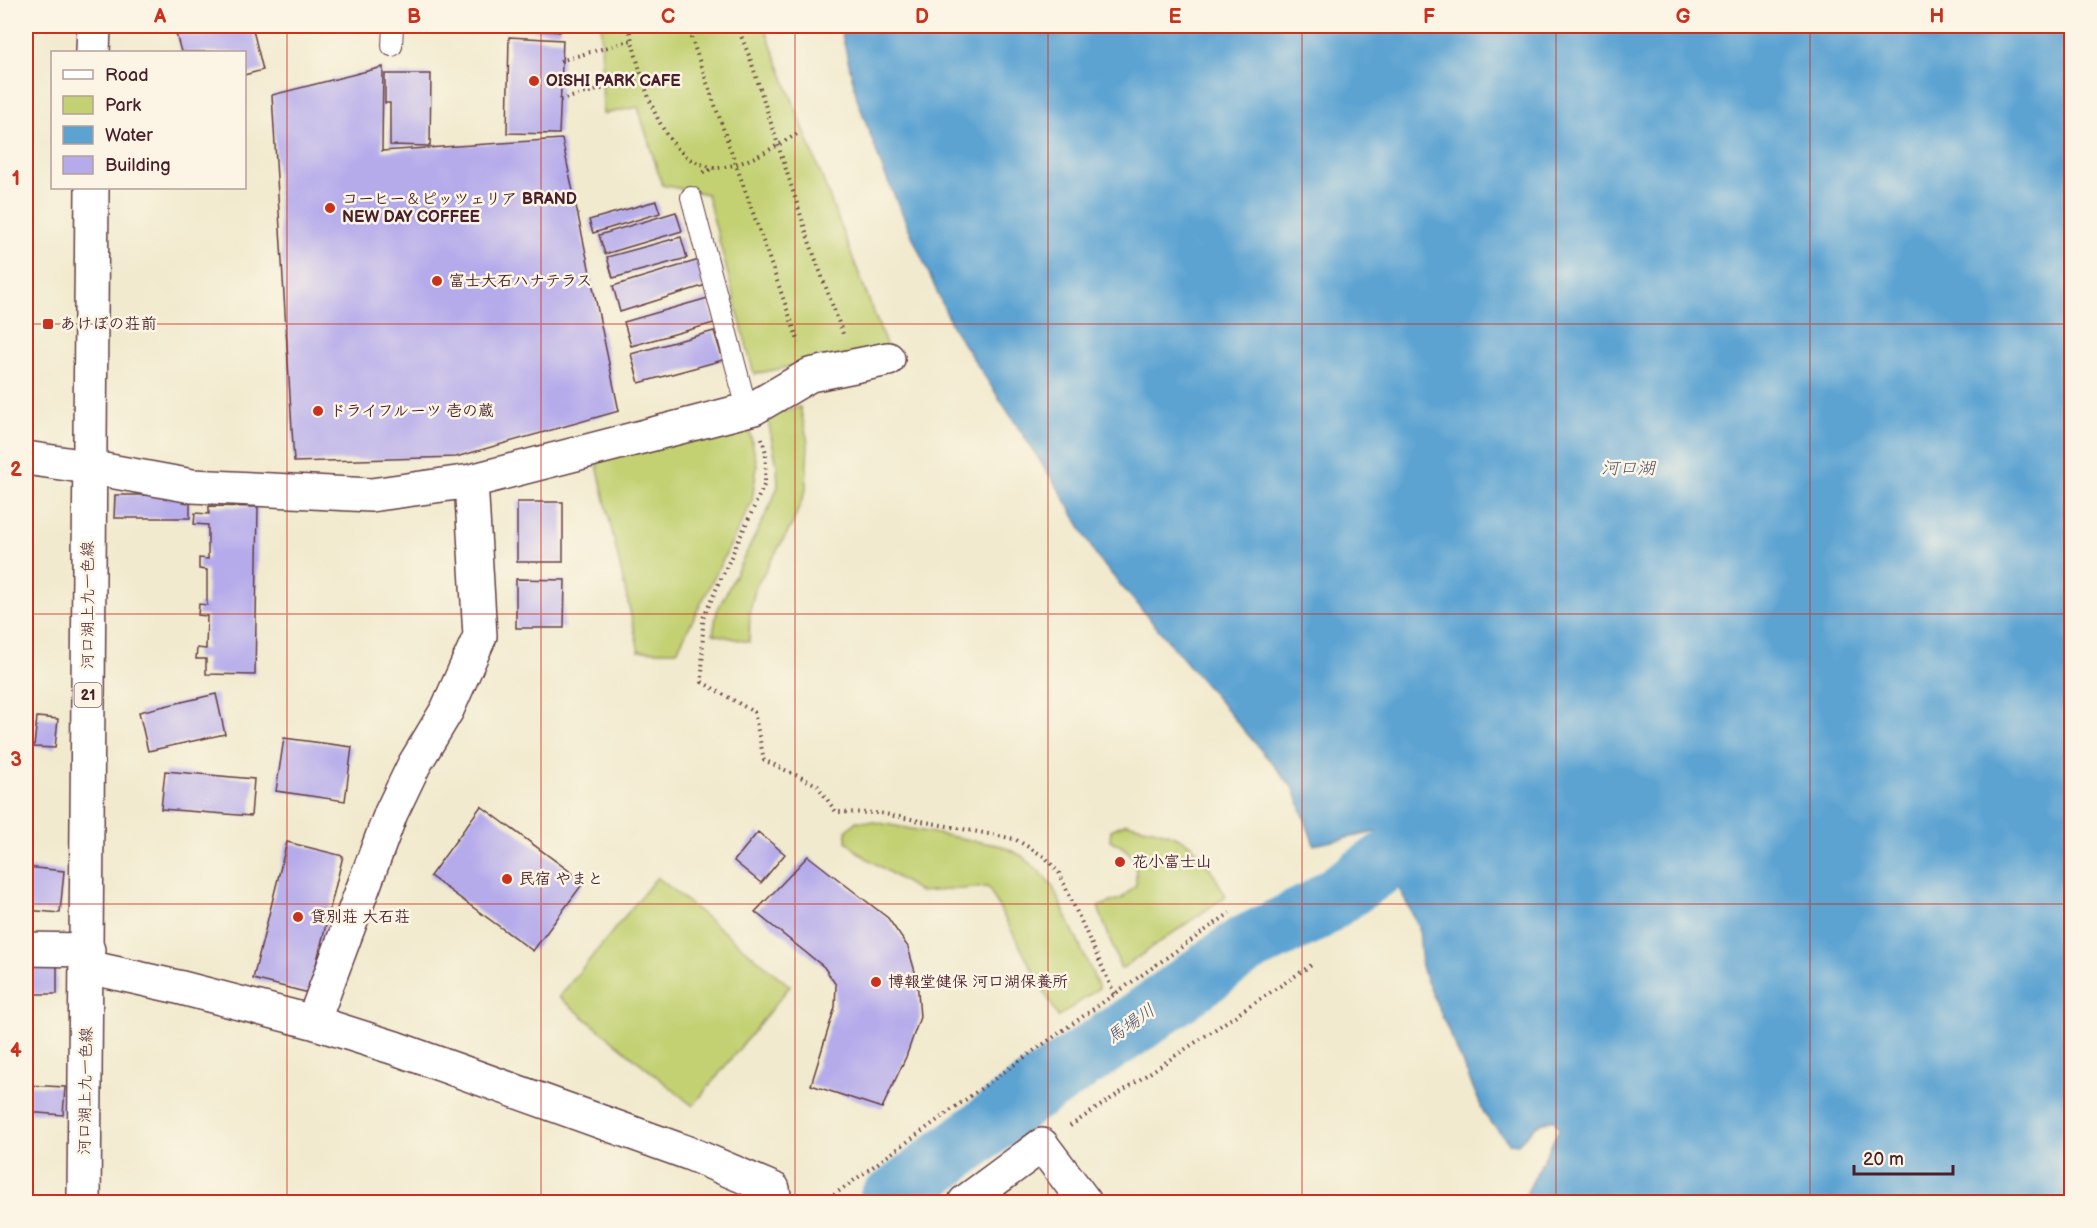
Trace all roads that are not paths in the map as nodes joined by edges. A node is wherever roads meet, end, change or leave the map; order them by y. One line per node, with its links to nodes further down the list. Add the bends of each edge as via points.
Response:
1 (94, 26): 4 (street)
2 (393, 26): 3 (lane)
3 (392, 46)
4 (93, 51)
5 (92, 189): 10 (street, 河口湖上九一色線 / 21)
6 (691, 197): 8 (lane)
7 (888, 359): 8 (street, via 810,375)
8 (751, 409): 11 (street)
9 (26, 458): 10 (street)
10 (88, 467): 11 (street, via 192,486 370,495); 13 (street, 河口湖上九一色線 / 21)
11 (471, 481): 14 (street, via 480,636 447,710 391,813)
12 (26, 949): 13 (street)
13 (88, 959): 14 (street); 15 (street, 河口湖上九一色線 / 21)
14 (313, 1022): 16 (street, via 691,1154 773,1189)
15 (84, 1203)
16 (775, 1203)
17 (965, 1203): 18 (street, via 1042,1145)
18 (1085, 1203)

